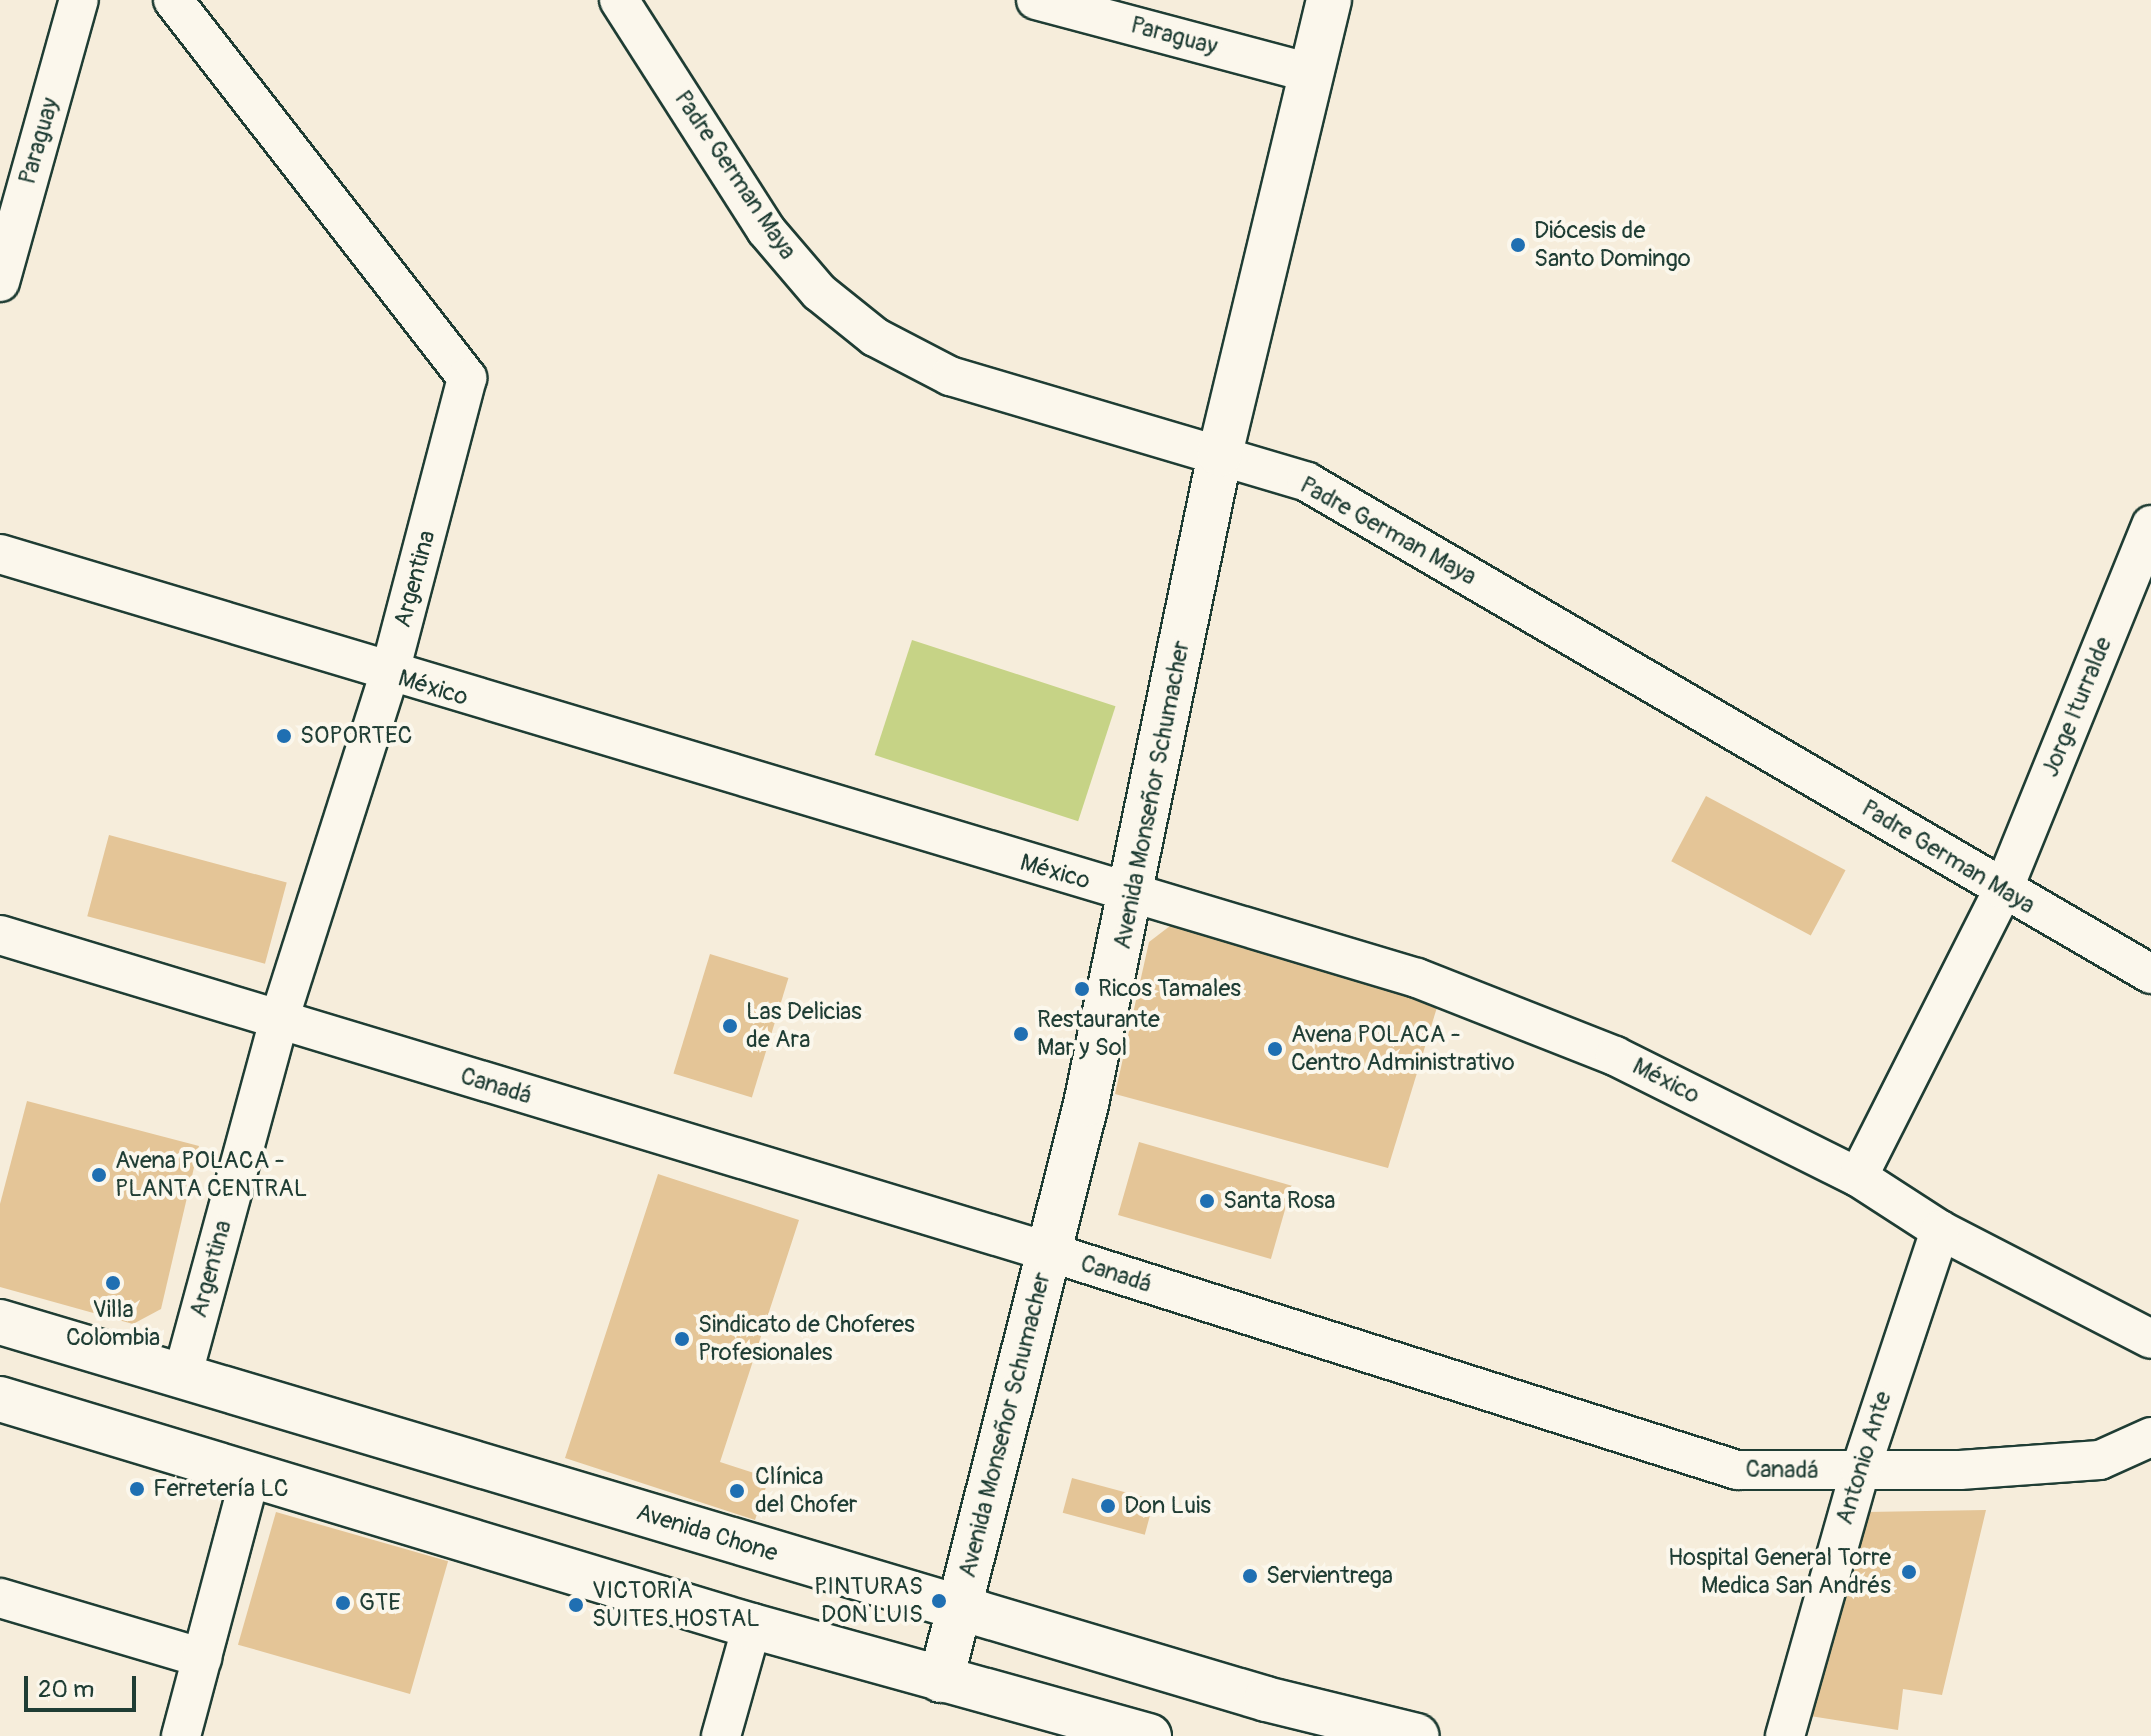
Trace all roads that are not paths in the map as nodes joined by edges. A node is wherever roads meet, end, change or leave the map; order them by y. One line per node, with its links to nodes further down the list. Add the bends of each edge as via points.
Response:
1 (79, 0): 7 (street, Paraguay)
2 (173, 0): 11 (street, Argentina, via 467,378)
3 (619, 0): 8 (street, Padre German Maya, via 766,230 819,292 875,337 950,376)
4 (1036, 0): 6 (street, Paraguay)
5 (1329, 0): 6 (main road, Avenida Monseñor Schumacher)
6 (1311, 73): 8 (main road, Avenida Monseñor Schumacher)
7 (0, 282)
8 (1220, 454): 12 (main road, Avenida Monseñor Schumacher); 13 (street, Padre German Maya, via 1307,482)
9 (2151, 525): 13 (street, Jorge Iturralde)
10 (0, 554): 11 (street, México)
11 (389, 675): 12 (street, México, via 1095,885); 16 (street, Argentina)
12 (1135, 888): 17 (street, México, via 1417,978 1615,1056); 19 (main road, Avenida Monseñor Schumacher)
13 (2003, 890): 15 (street, Padre German Maya); 17 (street)
14 (0, 935): 16 (street, Canadá)
15 (2151, 974)
16 (279, 1020): 19 (street, Canadá); 22 (street, Argentina)
17 (1858, 1177): 18 (street, México)
18 (1940, 1230): 21 (street, México); 25 (street, Antonio Ante)
19 (1049, 1252): 25 (street, Canadá, via 1737,1470); 28 (main road, Avenida Monseñor Schumacher)
20 (0, 1322): 22 (main road, Avenida Chone)
21 (2151, 1339)
22 (182, 1376): 28 (main road, Avenida Chone)
23 (0, 1399): 26 (main road)
24 (2151, 1437): 25 (street, Canadá, via 2100,1460)
25 (1860, 1471): 36 (street, Antonio Ante)
26 (250, 1476): 29 (main road); 30 (street)
27 (0, 1598): 30 (street)
28 (958, 1608): 31 (main road, Avenida Monseñor Schumacher); 35 (main road, Avenida Chone)
29 (752, 1626): 31 (main road); 33 (street)
30 (202, 1658): 32 (street)
31 (941, 1680): 34 (main road)
32 (181, 1736)
33 (721, 1736)
34 (1149, 1736)
35 (1417, 1736)
36 (1785, 1736)

